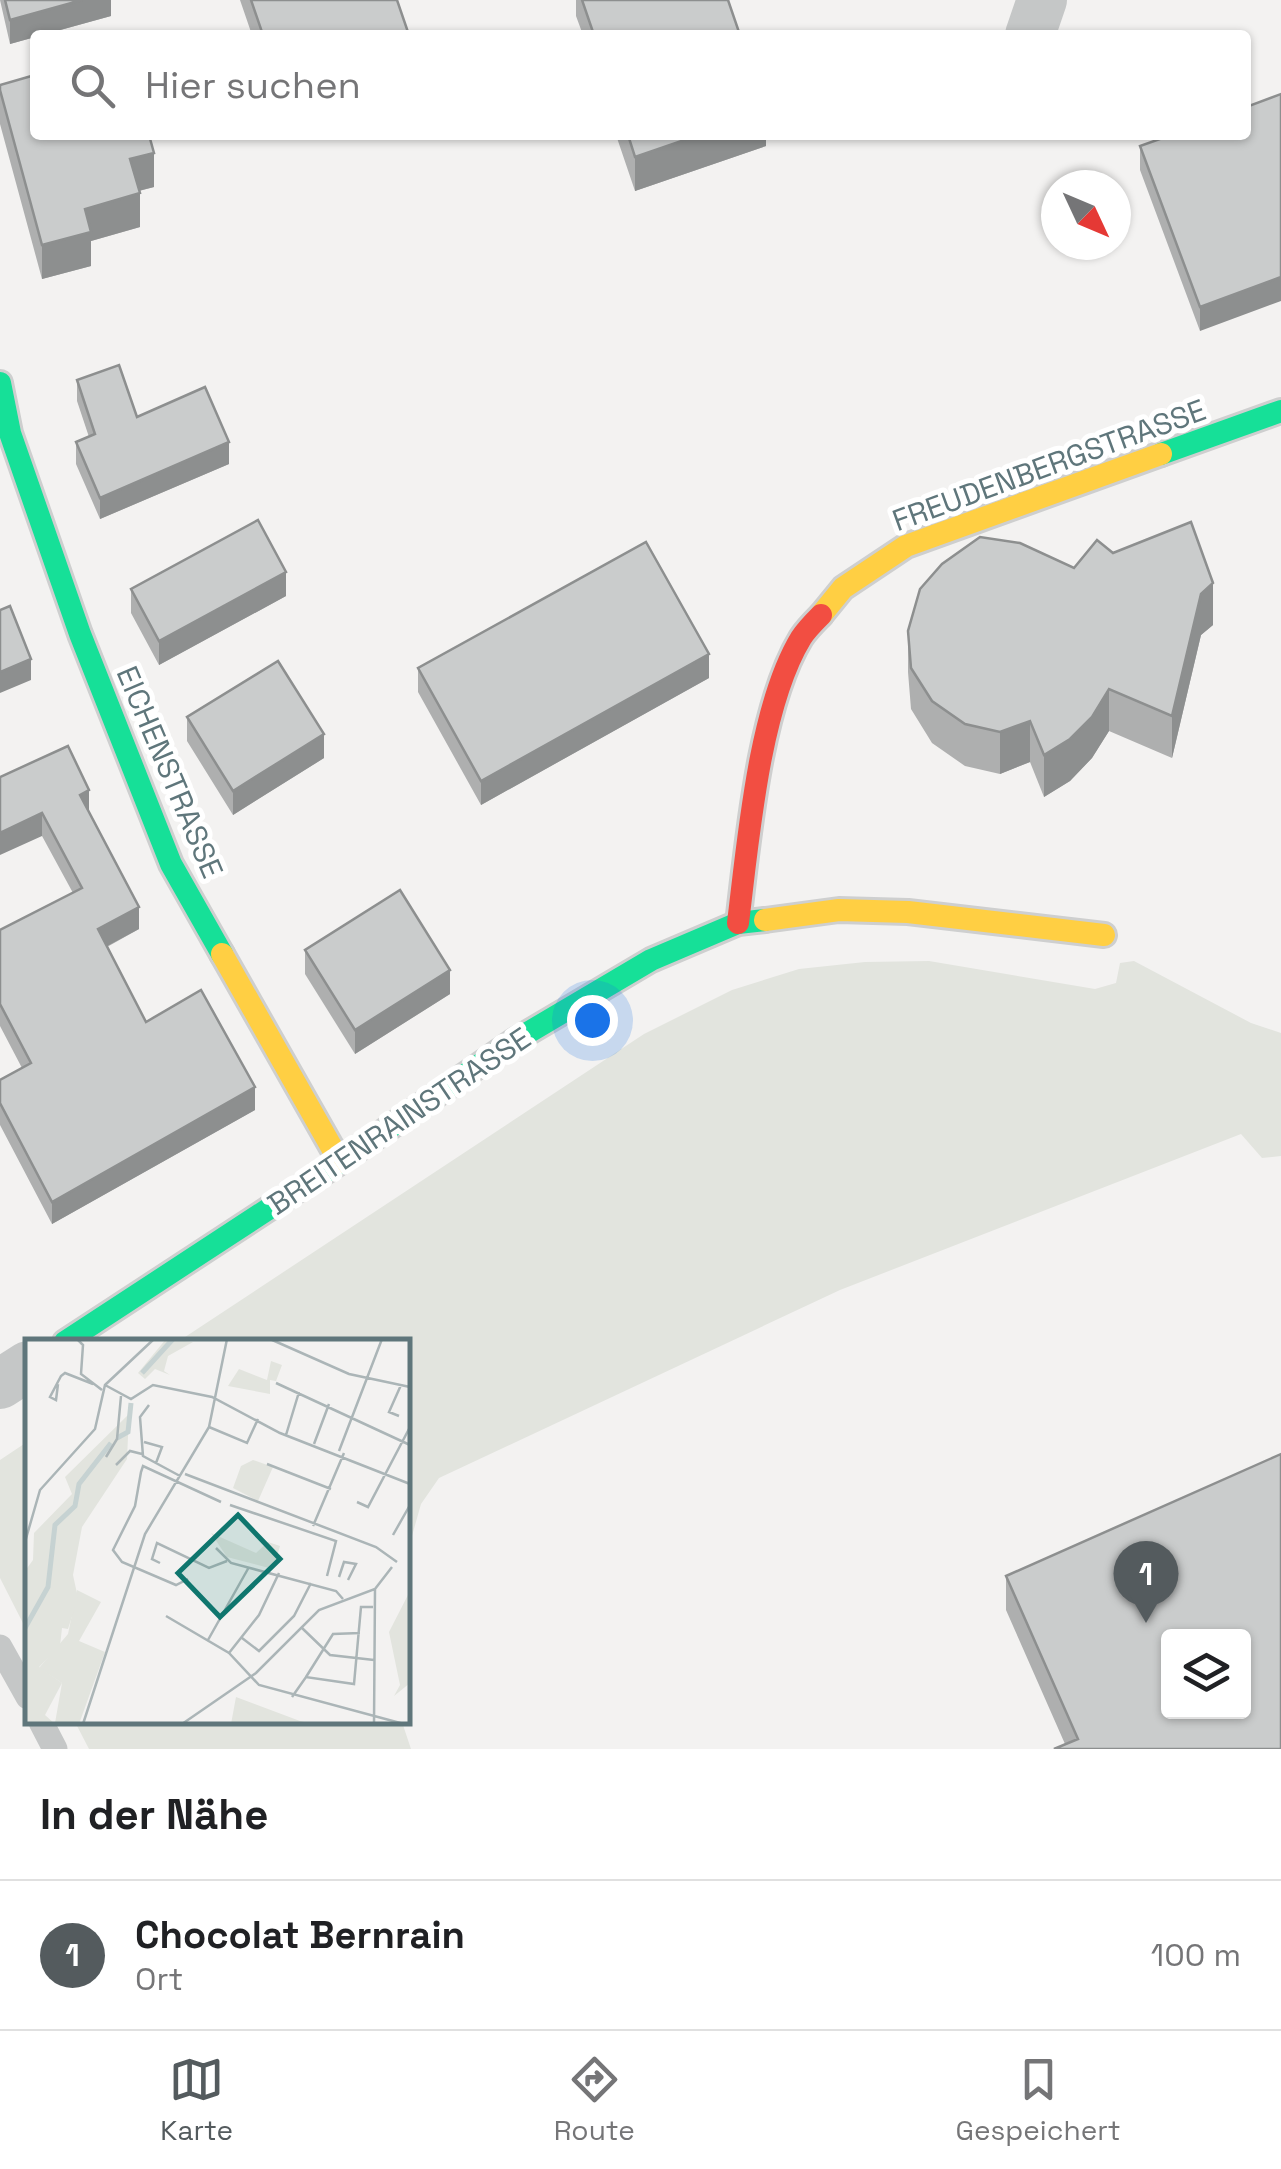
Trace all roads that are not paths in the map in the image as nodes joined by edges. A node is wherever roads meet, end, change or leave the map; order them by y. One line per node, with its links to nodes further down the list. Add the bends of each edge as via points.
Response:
1 (1042, 0): 2 (street)
2 (1032, 30)
3 (0, 383): 7 (street, EICHENSTRASSE, via 10,432 80,634 171,864)
4 (1281, 411): 5 (street, FREUDENBERGSTRASSE, via 906,546 843,588 801,638 774,700)
5 (738, 924): 6 (street, BREITENRAINSTRASSE, via 839,910 908,912); 7 (street, BREITENRAINSTRASSE, via 651,960 531,1031)
6 (1104, 935)
7 (340, 1162): 8 (street, BREITENRAINSTRASSE)
8 (69, 1339)
9 (25, 1368): 10 (street)
10 (0, 1384)
11 (0, 1647): 12 (lane)
12 (25, 1692)
13 (41, 1724): 14 (lane)
14 (55, 1749)

